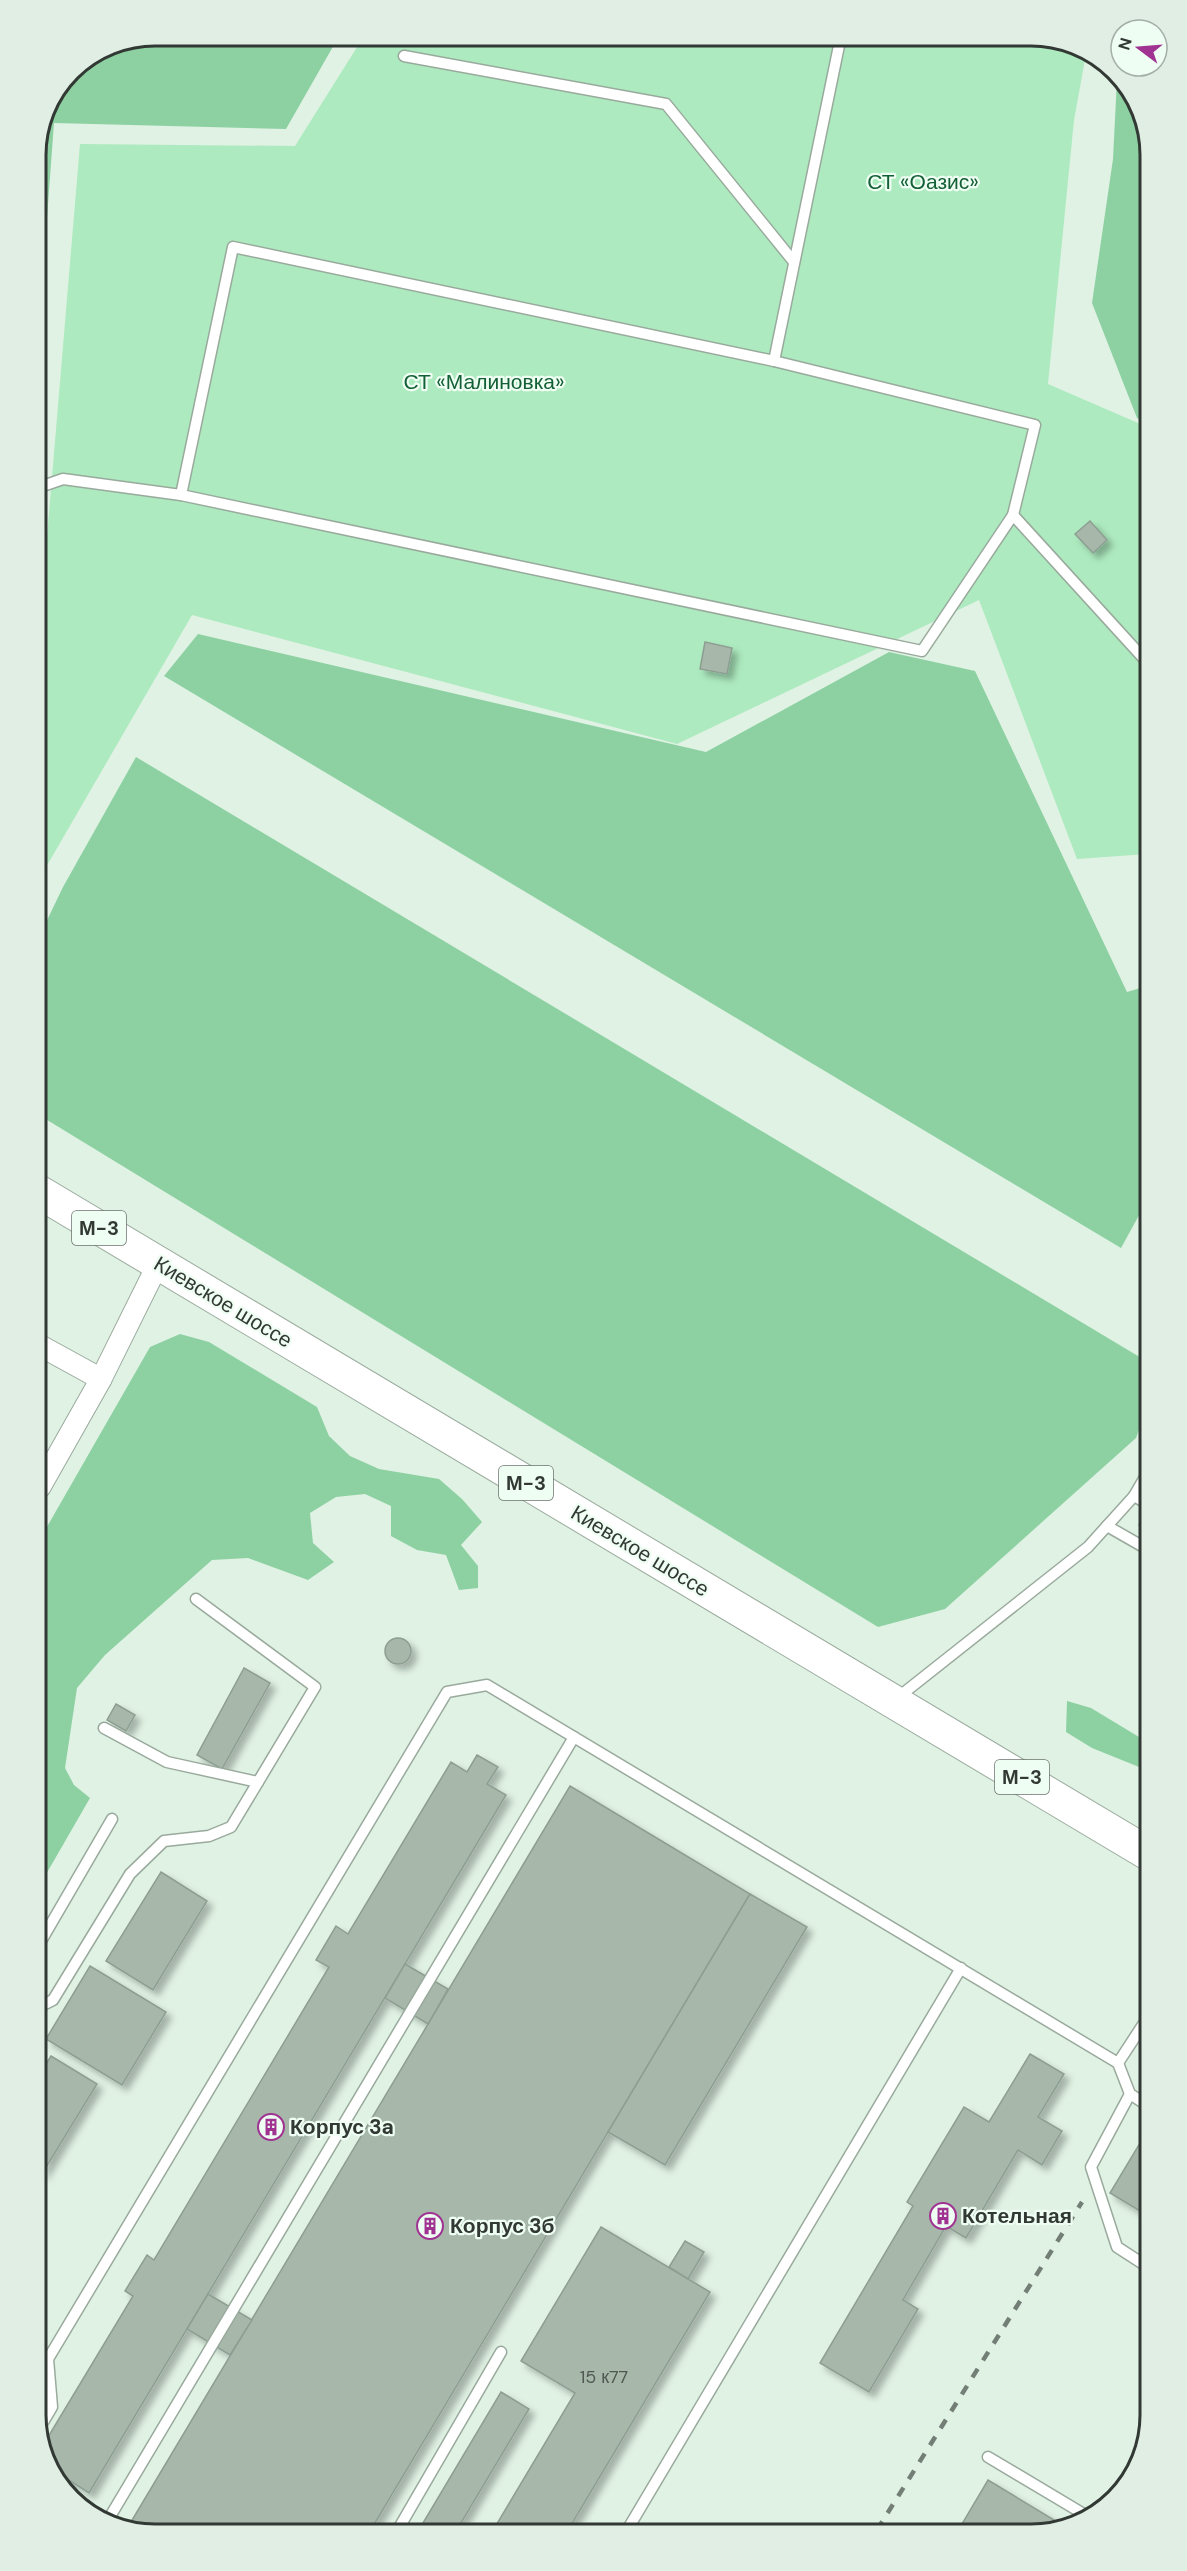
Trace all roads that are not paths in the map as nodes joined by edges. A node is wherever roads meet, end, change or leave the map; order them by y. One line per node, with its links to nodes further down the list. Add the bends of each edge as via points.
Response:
1 (840, 47): 3 (lane)
2 (404, 56): 3 (lane, via 666,105)
3 (794, 262): 4 (lane)
4 (774, 361): 6 (lane, via 233,247); 7 (lane, via 1035,425)
5 (47, 485): 6 (lane, via 63,479)
6 (181, 495): 7 (lane, via 922,651)
7 (1013, 515): 8 (lane)
8 (1141, 656)
9 (47, 1197): 10 (highway, Киевское шоссе / М-3)
10 (158, 1264): 12 (street); 20 (highway, Киевское шоссе / М-3)
11 (46, 1349): 12 (street)
12 (101, 1379): 13 (street)
13 (46, 1476)
14 (1141, 1484): 15 (lane)
15 (1134, 1496): 16 (lane); 17 (lane)
16 (1141, 1500)
17 (1107, 1526): 18 (lane); 20 (lane, via 1088,1547)
18 (1141, 1545)
19 (196, 1599): 23 (lane, via 315,1687)
20 (895, 1700): 25 (highway, Киевское шоссе / М-3)
21 (104, 1728): 23 (lane, via 167,1762)
22 (574, 1737): 27 (lane); 35 (lane, via 487,1685 447,1692 48,2359 52,2407); 38 (lane)
23 (258, 1782): 28 (lane, via 231,1827 209,1836 164,1841 130,1874 53,2000)
24 (112, 1819): 26 (lane)
25 (1141, 1849)
26 (46, 1932)
27 (961, 1968): 30 (lane); 40 (lane)
28 (46, 2003)
29 (1141, 2028): 30 (lane)
30 (1118, 2063): 31 (lane)
31 (1130, 2094): 32 (lane); 33 (lane, via 1091,2167 1117,2247)
32 (1141, 2101)
33 (1141, 2263)
34 (501, 2352): 39 (lane)
35 (46, 2417)
36 (988, 2457): 37 (lane)
37 (1081, 2512)
38 (111, 2515)
39 (401, 2524)
40 (631, 2524)

